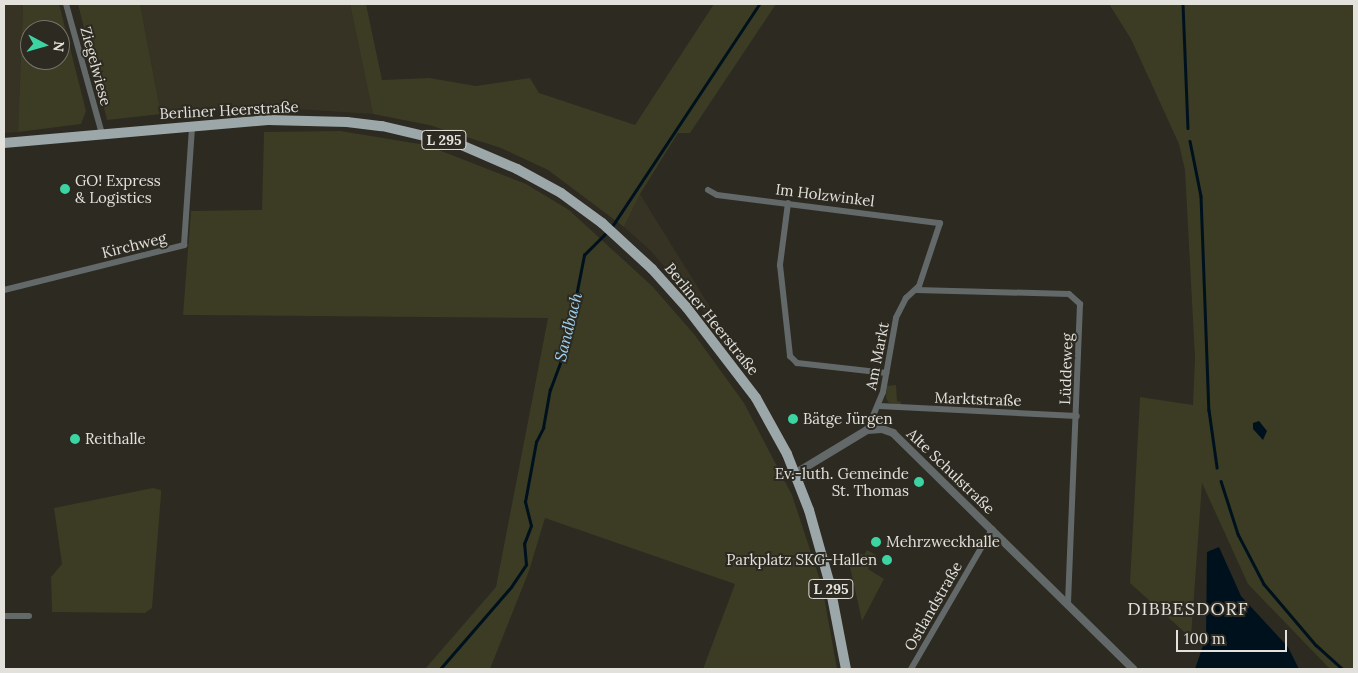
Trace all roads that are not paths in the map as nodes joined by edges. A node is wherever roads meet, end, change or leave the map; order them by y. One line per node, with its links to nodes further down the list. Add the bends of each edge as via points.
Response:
1 (66, 4): 3 (street, Ziegelwiese)
2 (192, 127): 3 (main road, Berliner Heerstraße / L 295); 8 (street, Kirchweg, via 184,246); 14 (main road, Berliner Heerstraße / L 295, via 268,120 338,122 429,136 517,169 561,193 618,237 687,308 764,412)
3 (102, 134): 4 (main road, Berliner Heerstraße / L 295)
4 (4, 143)
5 (708, 190): 6 (street, Im Holzwinkel, via 717,195)
6 (788, 203): 7 (street, Im Holzwinkel); 10 (street, via 780,265 790,356 797,362)
7 (940, 223): 9 (street, Am Markt)
8 (4, 290)
9 (916, 290): 10 (street, Am Markt, via 906,298 896,318); 12 (street, Lüddeweg, via 1074,296 1081,312)
10 (886, 373): 11 (street, Am Markt)
11 (879, 406): 12 (street, Marktstraße); 13 (street, Am Markt)
12 (1077, 416): 16 (street, Lüddeweg)
13 (867, 430): 14 (street); 15 (street, Alte Schulstraße, via 882,429 897,436)
14 (796, 473): 19 (main road, Berliner Heerstraße / L 295, via 823,555)
15 (992, 529): 16 (street, Alte Schulstraße); 20 (street, Ostlandstraße)
16 (1068, 604): 21 (street, Alte Schulstraße)
17 (4, 616): 18 (street)
18 (29, 616)
19 (846, 669)
20 (911, 669)
21 (1133, 669)

